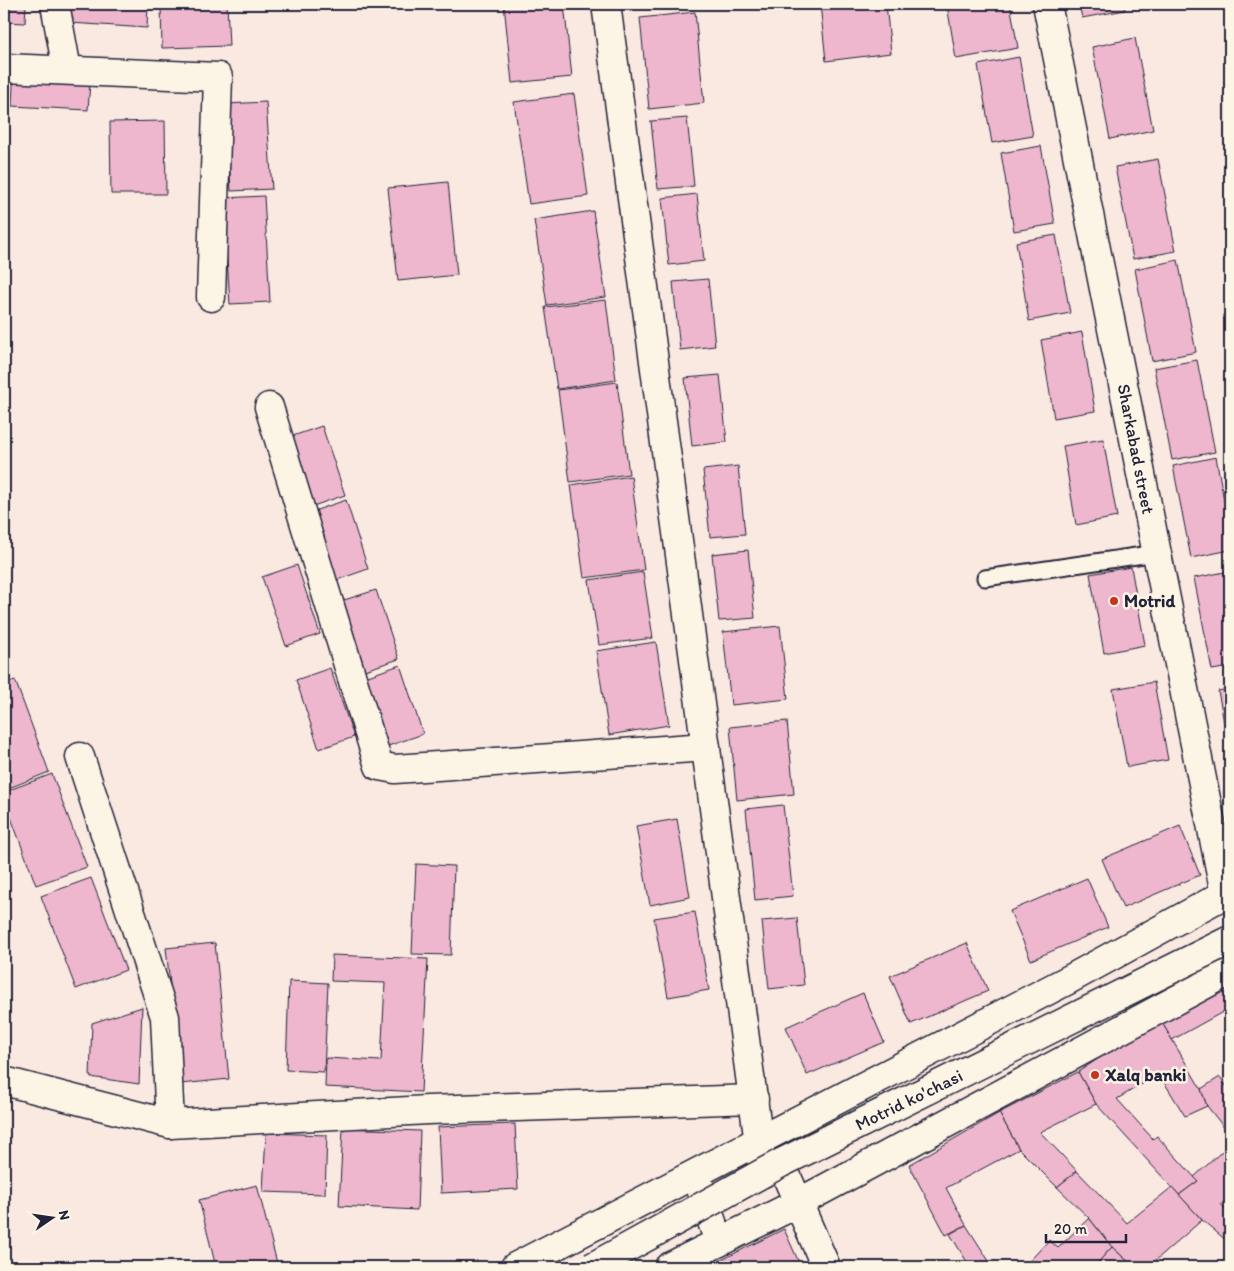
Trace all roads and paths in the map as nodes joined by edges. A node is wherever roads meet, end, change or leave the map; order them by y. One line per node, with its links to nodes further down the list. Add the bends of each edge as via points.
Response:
1 (55, 4): 5 (street)
2 (606, 4): 10 (street)
3 (1048, 4): 8 (street, Sharkabad street)
4 (4, 68): 5 (street)
5 (66, 70): 6 (street, via 218,77)
6 (212, 297)
7 (269, 407): 10 (street, via 379,766 395,769)
8 (1157, 553): 9 (lane); 12 (street, Sharkabad street)
9 (985, 578)
10 (706, 747): 16 (street)
11 (80, 757): 17 (street, via 165,1017)
12 (1228, 895): 18 (street)
13 (1230, 940): 19 (street, Motrid ko'chasi, bridge)
14 (1230, 971): 21 (street)
15 (4, 1081): 17 (street)
16 (754, 1099): 17 (street, via 428,1110); 18 (street)
17 (170, 1124)
18 (759, 1141): 19 (street); 20 (street)
19 (772, 1168): 21 (street); 24 (street, Motrid ko'chasi, bridge)
20 (695, 1174): 22 (street); 23 (street)
21 (798, 1202): 22 (street); 26 (street)
22 (719, 1242): 25 (street)
23 (515, 1267)
24 (592, 1267)
25 (669, 1267)
26 (826, 1267)

